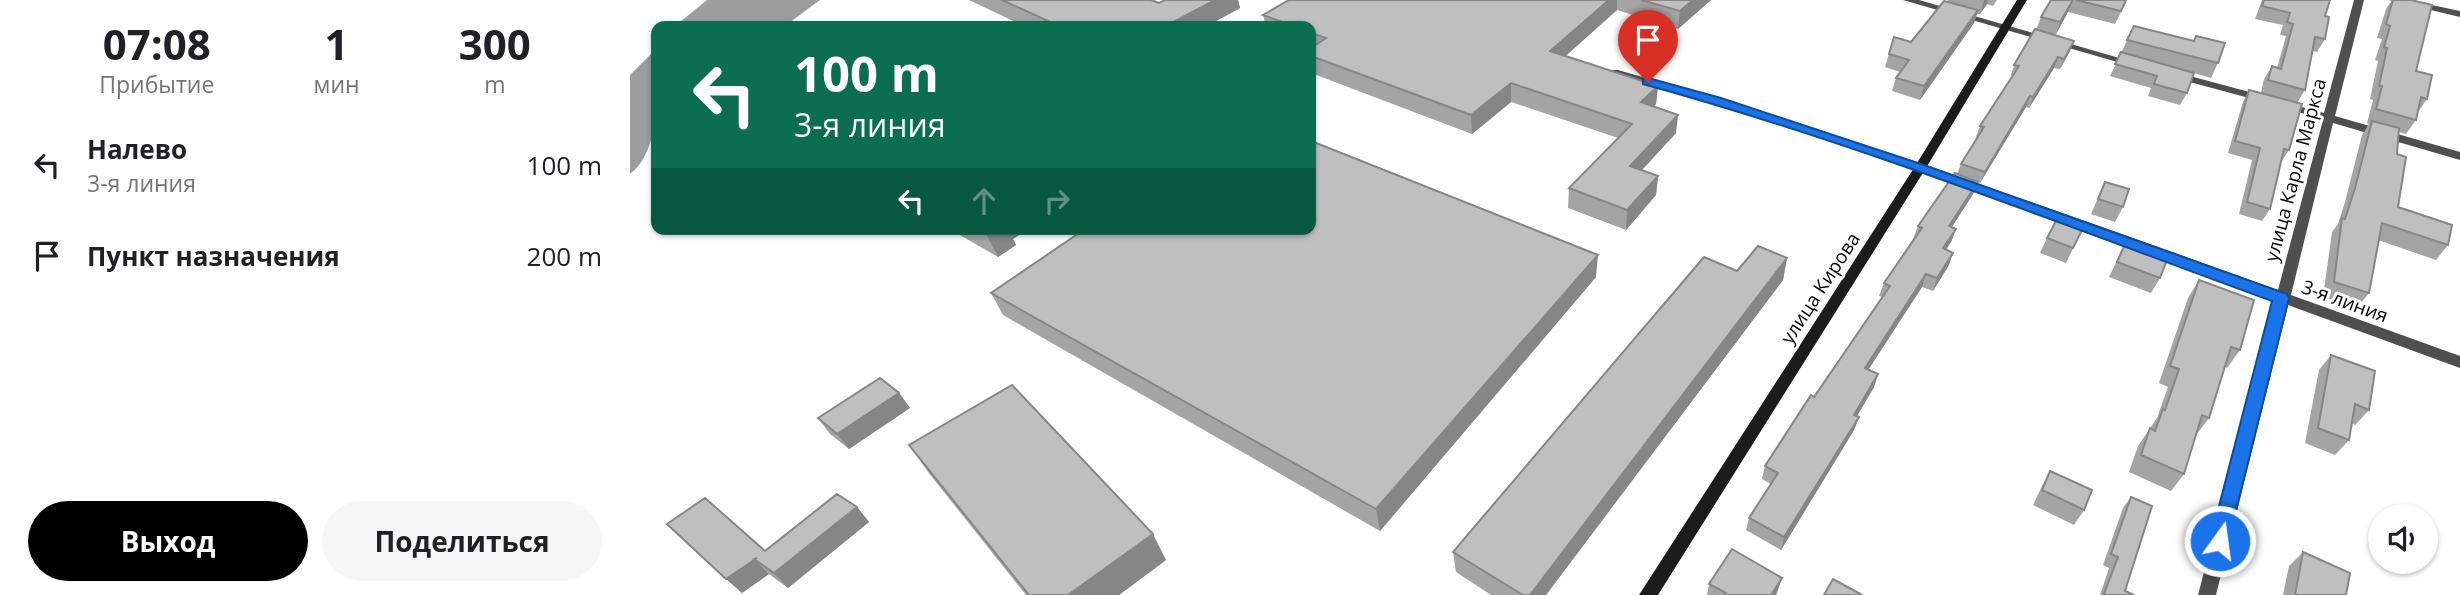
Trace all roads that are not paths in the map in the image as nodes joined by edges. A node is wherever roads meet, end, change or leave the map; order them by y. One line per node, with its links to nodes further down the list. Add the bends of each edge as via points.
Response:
1 (1908, 0): 6 (street)
2 (2022, 0): 6 (street, улица Кирова)
3 (2360, 0): 10 (street, улица Карла Маркса)
4 (2394, 0): 5 (street)
5 (2460, 14)
6 (2005, 28): 7 (street); 12 (street, улица Кирова)
7 (2154, 69)
8 (1604, 70): 12 (street, 3-я линия, via 1717,100)
9 (2167, 73): 10 (street)
10 (2329, 117): 11 (street); 13 (street, улица Карла Маркса)
11 (2460, 156)
12 (1920, 168): 13 (street, 3-я линия); 15 (street, улица Кирова)
13 (2281, 298): 14 (street, 3-я линия); 16 (street, улица Карла Маркса)
14 (2460, 362)
15 (1648, 595)
16 (2207, 595)

